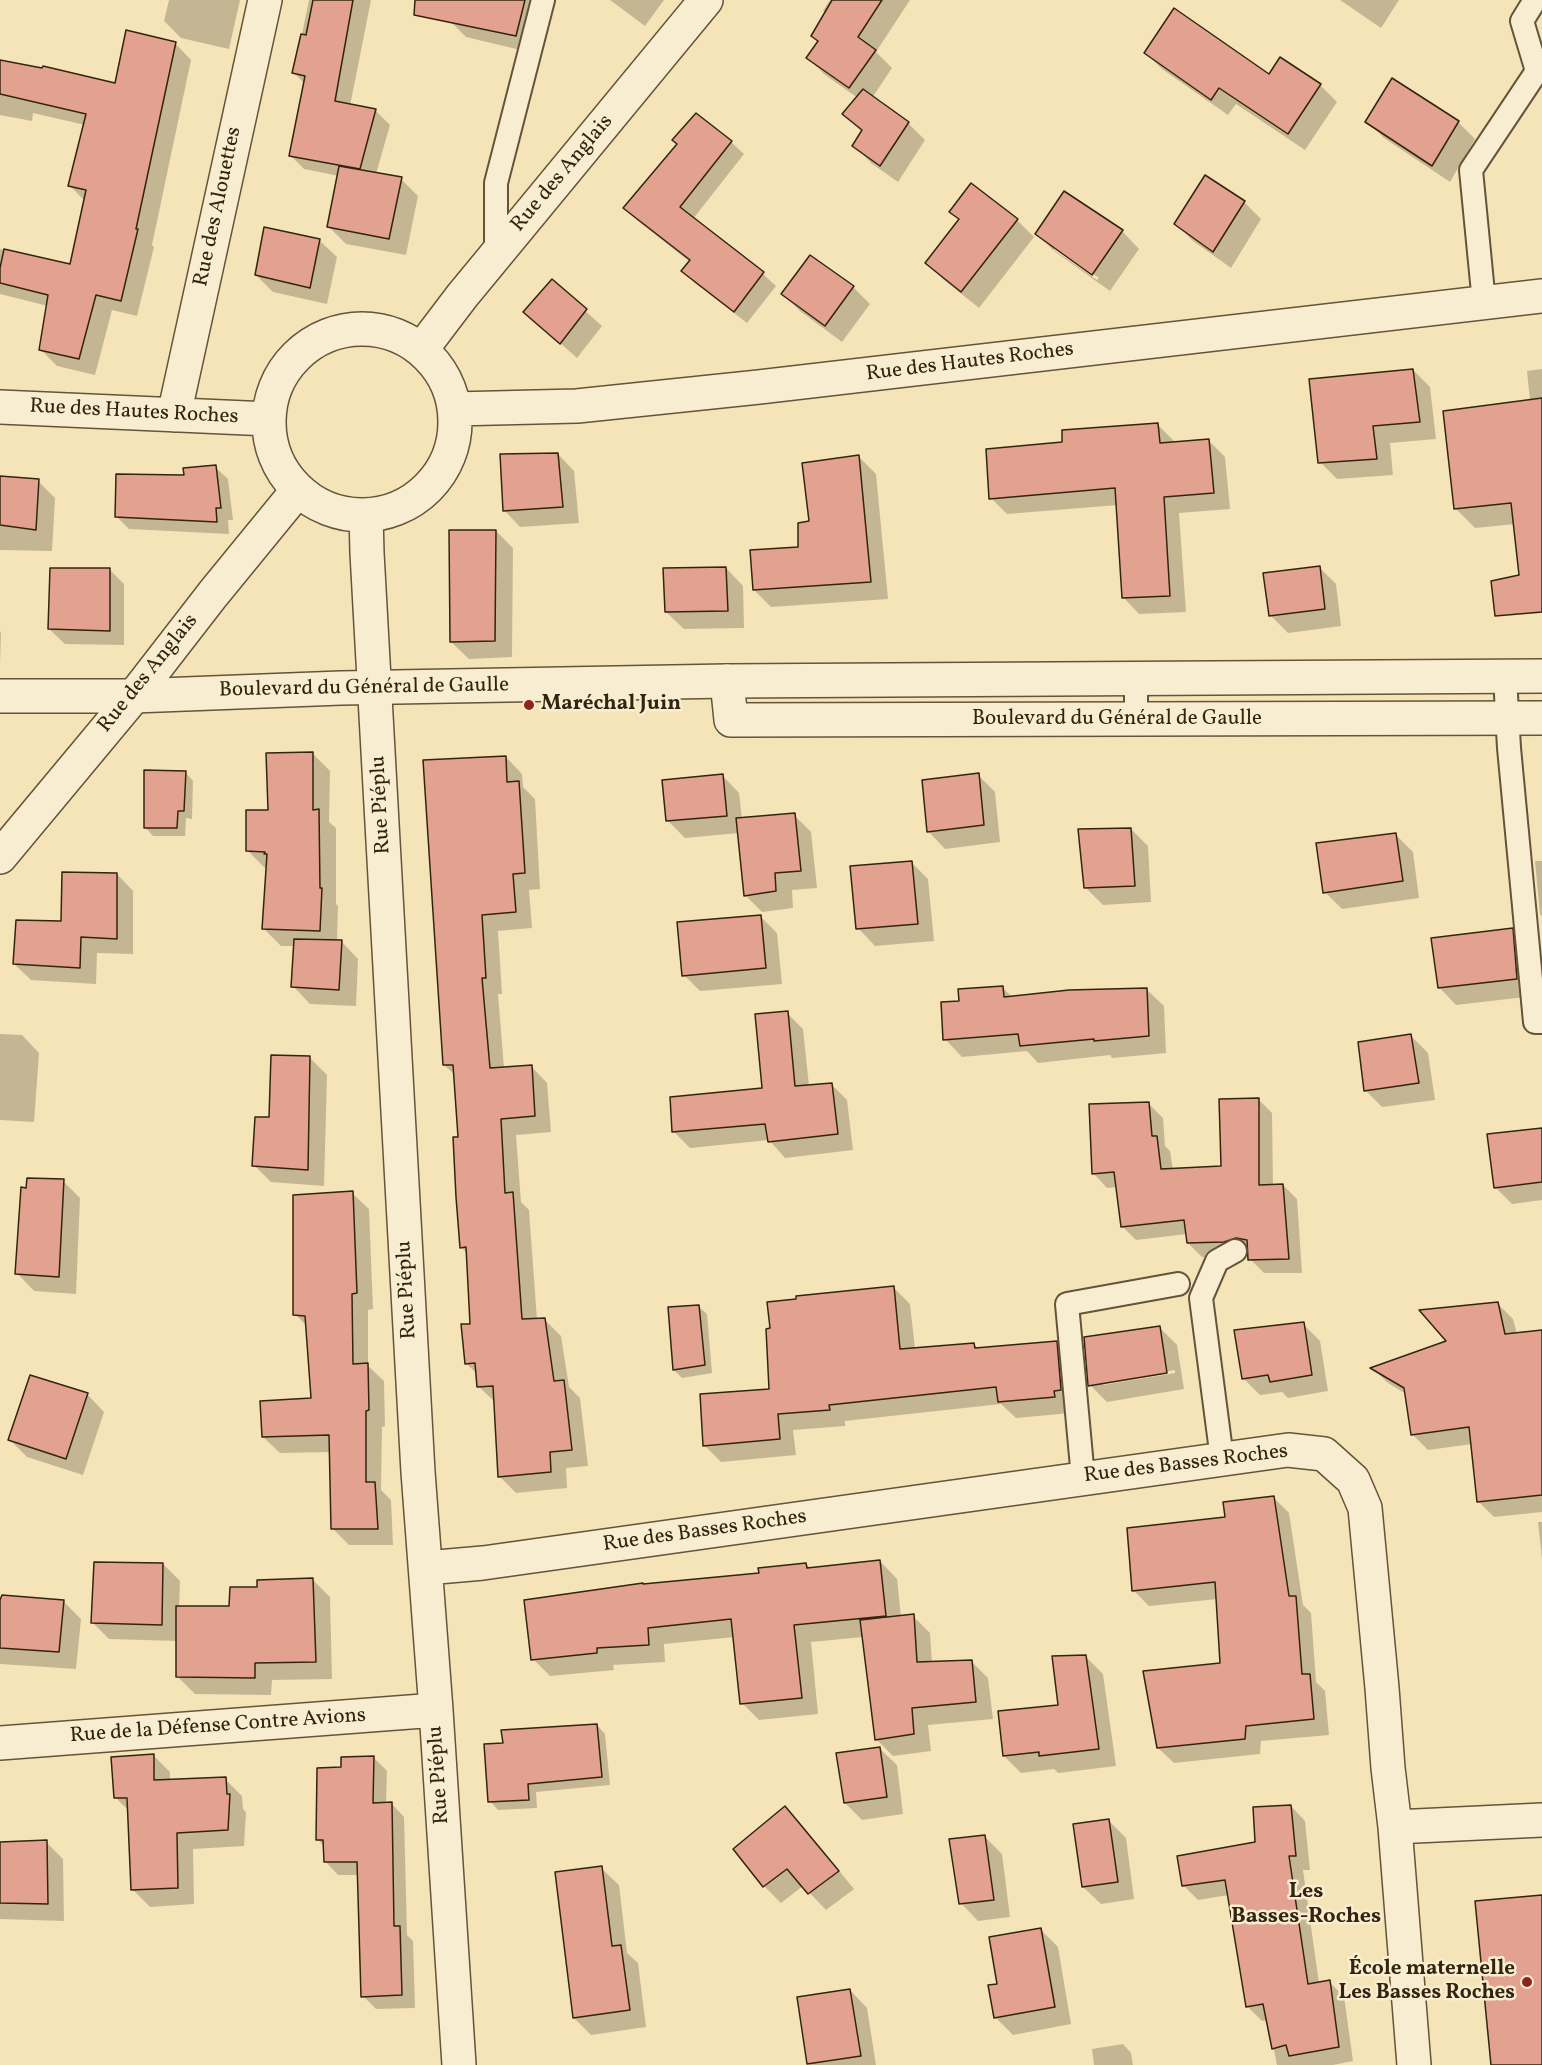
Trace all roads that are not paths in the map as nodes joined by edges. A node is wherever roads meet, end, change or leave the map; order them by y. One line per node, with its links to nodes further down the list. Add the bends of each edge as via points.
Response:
1 (265, 0): 11 (street, Rue des Alouettes)
2 (543, 0): 5 (lane, via 496,183)
3 (706, 0): 5 (street, Rue des Anglais)
4 (1535, 0): 7 (lane, via 1522,21 1537,71 1471,170)
5 (496, 255): 8 (street, Rue des Anglais)
6 (1542, 296): 7 (street, Rue des Hautes Roches)
7 (1484, 303): 10 (street, Rue des Hautes Roches, via 577,406)
8 (421, 350): 10 (street, via 437,366); 12 (street, via 395,335 366,329 337,332 310,344 288,365 274,390)
9 (0, 407): 11 (street, Rue des Hautes Roches)
10 (454, 409): 14 (street, via 455,434 448,459 434,482 415,499 392,511)
11 (174, 415): 12 (street, Rue des Hautes Roches)
12 (269, 419): 13 (street, via 272,445 281,470)
13 (298, 490): 14 (street, via 318,504 342,513); 21 (street, Rue des Anglais)
14 (366, 515): 19 (street, Rue Piéplu)
15 (1542, 676): 17 (street, Boulevard du Général de Gaulle)
16 (1136, 677): 17 (street, Boulevard du Général de Gaulle); 18 (street, Boulevard du Général de Gaulle); 23 (lane)
17 (1505, 677): 24 (lane)
18 (727, 681): 19 (street, Boulevard du Général de Gaulle); 23 (street, Boulevard du Général de Gaulle, via 731,720)
19 (374, 688): 21 (street, Boulevard du Général de Gaulle); 31 (street, Rue Piéplu)
20 (0, 696): 21 (street, Boulevard du Général de Gaulle)
21 (134, 696): 25 (street, Rue des Anglais)
22 (1542, 718): 24 (street, Boulevard du Général de Gaulle)
23 (1136, 719): 24 (street, Boulevard du Général de Gaulle)
24 (1509, 719): 26 (lane, via 1535,1022)
25 (0, 857)
26 (1542, 1022)
27 (1235, 1251): 29 (lane, via 1217,1261 1201,1298)
28 (1178, 1284): 30 (lane, via 1067,1304)
29 (1222, 1459): 30 (street, Rue des Basses Roches); 35 (street, Rue des Basses Roches, via 1288,1450 1324,1454 1353,1480 1365,1508)
30 (1083, 1478): 31 (street, Rue des Basses Roches)
31 (426, 1568): 32 (street, Rue Piéplu)
32 (436, 1710): 33 (street, Rue de la Défense Contre Avions); 36 (street, Rue Piéplu)
33 (0, 1743)
34 (1542, 1820): 35 (street)
35 (1395, 1827): 37 (street, Rue des Basses Roches)
36 (459, 2065)
37 (1414, 2065)

